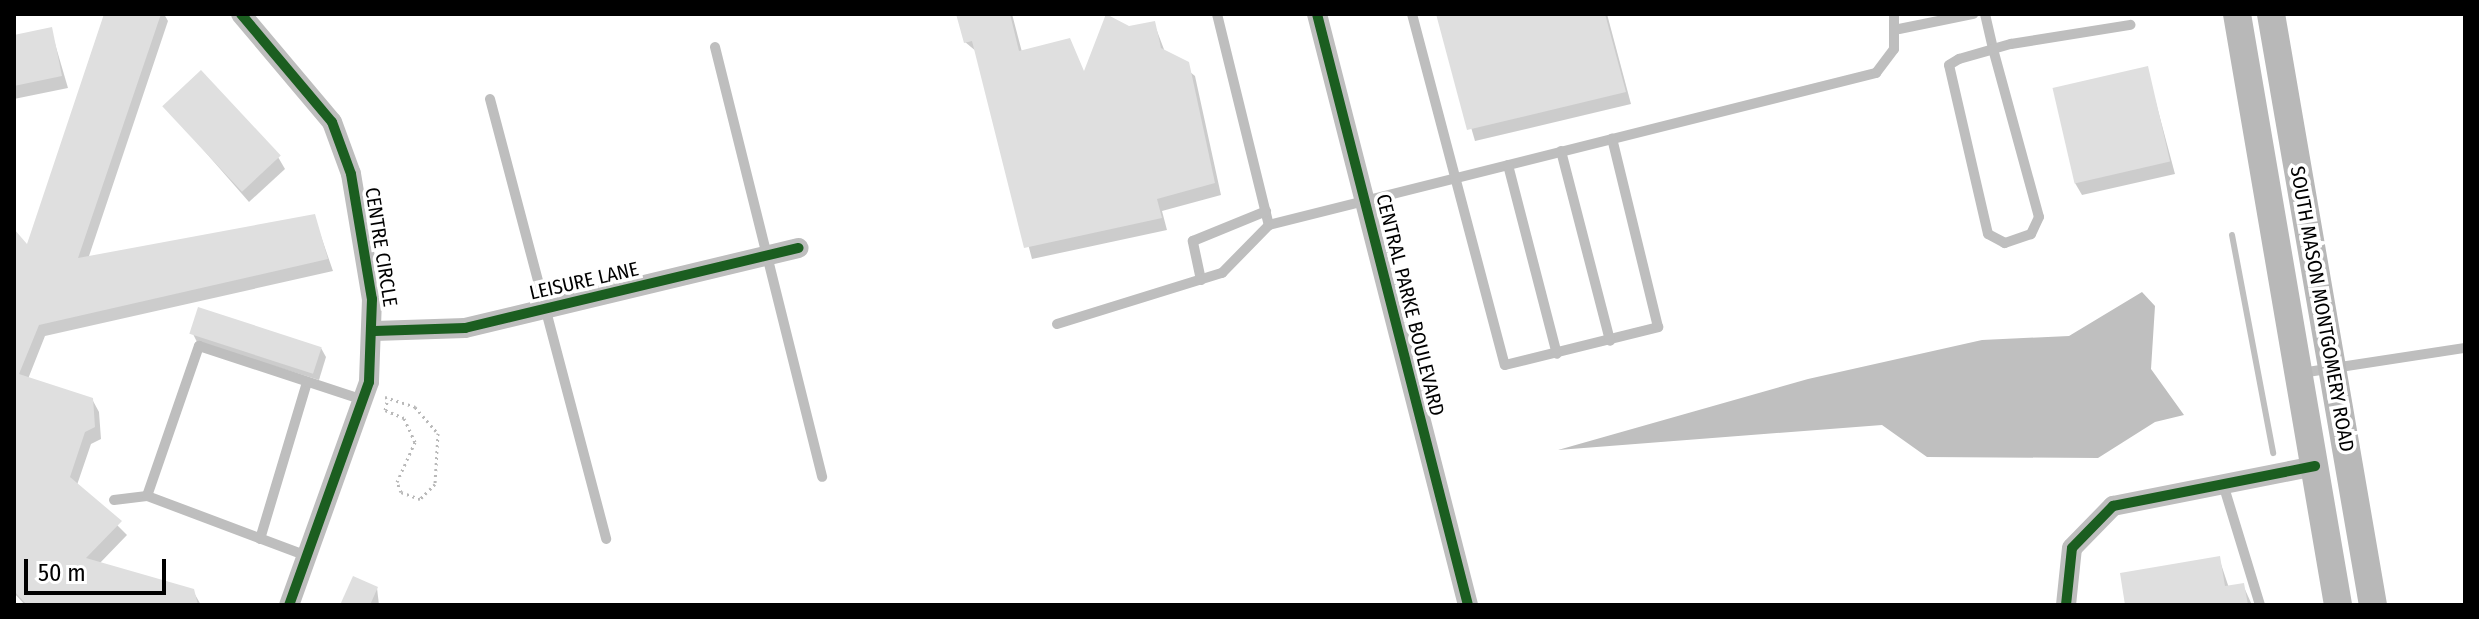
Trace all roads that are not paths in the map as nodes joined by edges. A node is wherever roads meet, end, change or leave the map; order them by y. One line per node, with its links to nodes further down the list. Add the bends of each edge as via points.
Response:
1 (241, 14): 27 (street, CENTRE CIRCLE, via 325,110 343,147)
2 (1217, 14): 20 (lane)
3 (1317, 14): 19 (street, CENTRAL PARKE BOULEVARD)
4 (1412, 14): 18 (lane)
5 (1894, 14): 11 (lane)
6 (1973, 14): 11 (lane)
7 (1985, 14): 13 (lane)
8 (2237, 14): 32 (main road, SOUTH MASON MONTGOMERY ROAD)
9 (2271, 14): 31 (main road, SOUTH MASON MONTGOMERY ROAD)
10 (2130, 25): 13 (lane)
11 (1899, 29): 15 (lane, via 1876,73)
12 (715, 47): 23 (lane)
13 (1993, 49): 13 (lane, via 2039,217 2031,234 2005,243 1988,234 1949,75 1959,59)
14 (490, 99): 25 (lane)
15 (1612, 139): 16 (lane); 28 (lane, via 1659,315 1658,327)
16 (1561, 151): 17 (lane); 28 (lane)
17 (1508, 165): 18 (lane); 30 (lane)
18 (1456, 177): 19 (lane); 30 (lane, via 1505,365)
19 (1365, 201): 21 (lane); 44 (street, CENTRAL PARKE BOULEVARD)
20 (1266, 211): 21 (lane); 24 (lane, via 1193,241)
21 (1269, 225): 24 (lane, via 1244,257)
22 (799, 248): 23 (street, LEISURE LANE)
23 (765, 256): 25 (street, LEISURE LANE); 36 (lane)
24 (1201, 280): 26 (lane)
25 (543, 309): 27 (street, LEISURE LANE, via 436,332); 41 (lane)
26 (1057, 324)
27 (375, 331): 34 (street, CENTRE CIRCLE)
28 (1610, 341): 30 (lane)
29 (2465, 348): 31 (lane)
30 (1557, 354)
31 (2332, 369): 32 (lane); 48 (main road, SOUTH MASON MONTGOMERY ROAD)
32 (2299, 373): 35 (main road, SOUTH MASON MONTGOMERY ROAD)
33 (307, 382): 34 (lane); 38 (lane, via 199,346); 40 (lane)
34 (365, 396): 42 (street, CENTRE CIRCLE)
35 (2315, 466): 37 (street); 47 (main road, SOUTH MASON MONTGOMERY ROAD)
36 (822, 477)
37 (2223, 482): 45 (street, via 2126,501 2100,514 2072,548); 46 (lane)
38 (147, 496): 39 (lane); 40 (lane)
39 (114, 500)
40 (260, 539): 42 (lane)
41 (606, 539)
42 (310, 558): 43 (street, CENTRE CIRCLE)
43 (289, 605)
44 (1468, 605)
45 (2066, 605)
46 (2260, 605)
47 (2338, 605)
48 (2373, 605)

